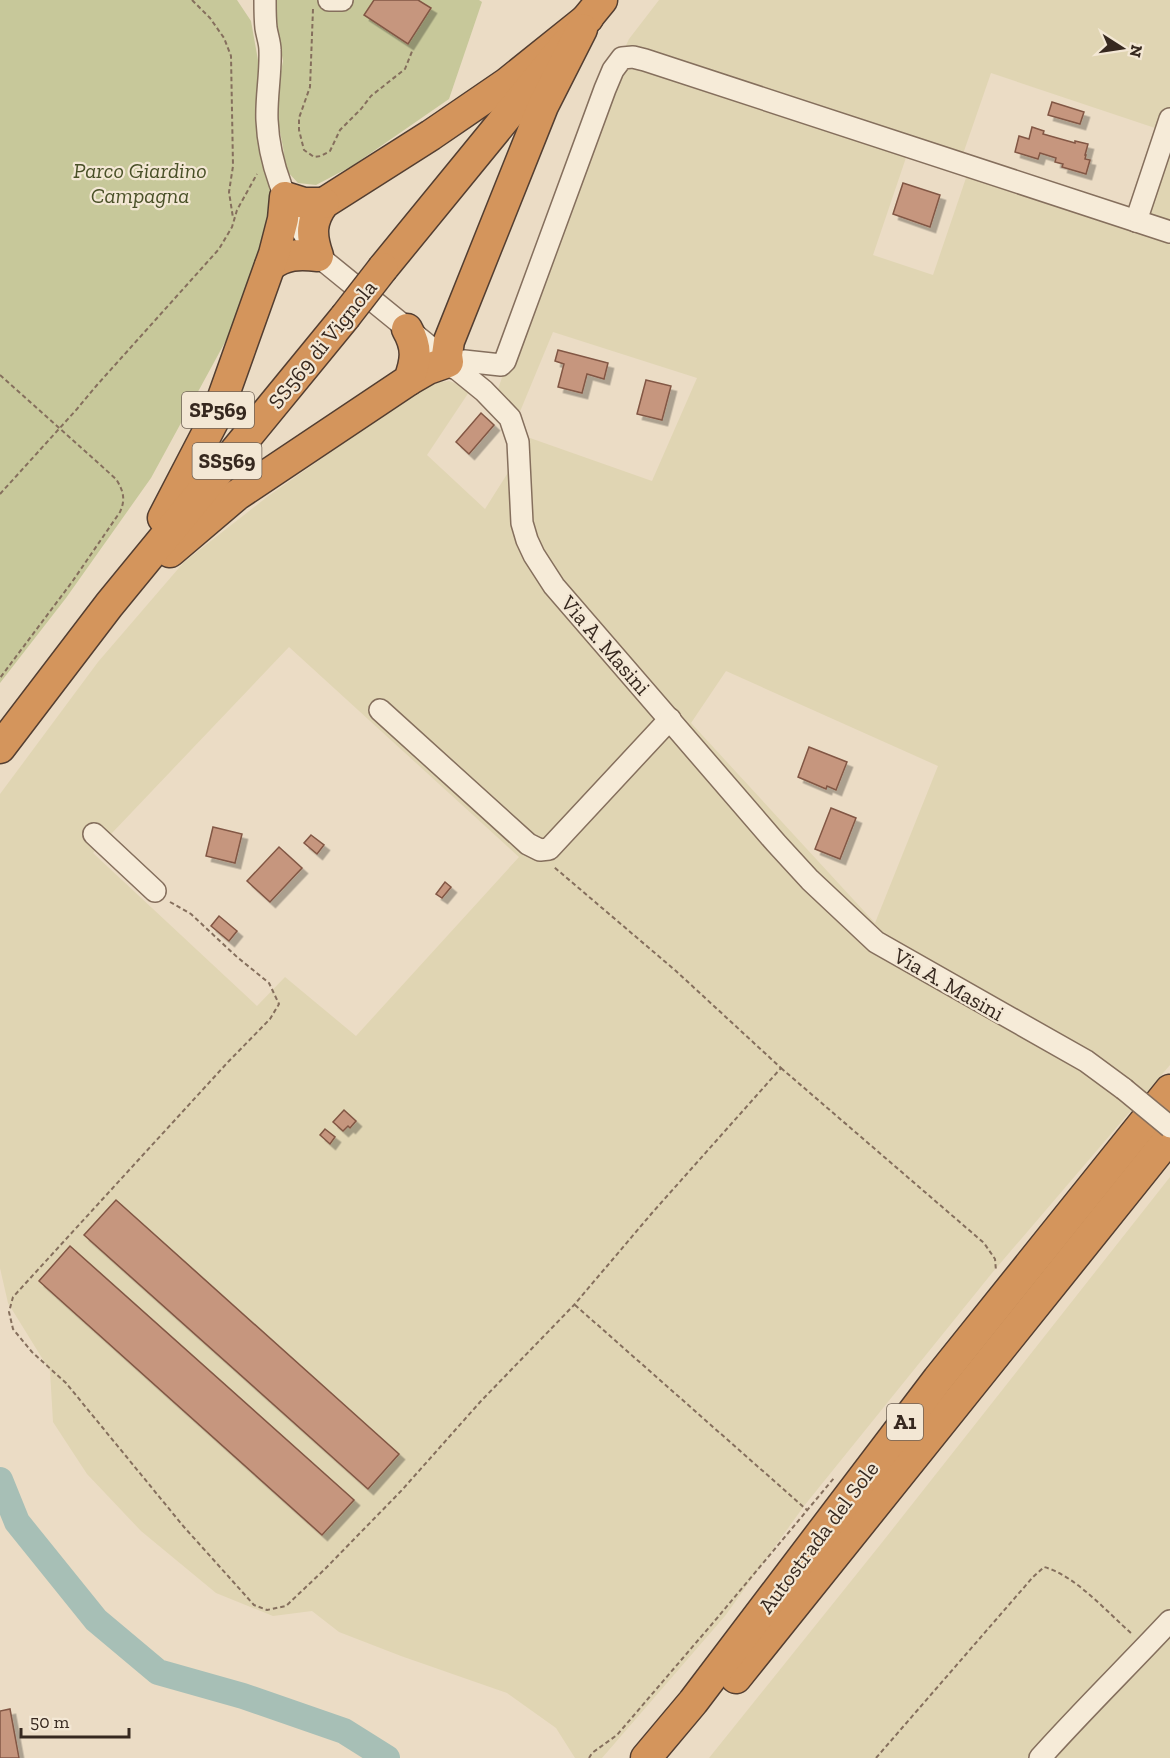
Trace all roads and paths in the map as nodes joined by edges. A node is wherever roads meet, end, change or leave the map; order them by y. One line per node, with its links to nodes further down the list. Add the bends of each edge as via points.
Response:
1 (192, 0): 14 (path, via 224,38 231,56 233,166 229,192)
2 (252, 0): 8 (street, Via A. Masini)
3 (265, 0): 8 (street, Via A. Masini)
4 (314, 0): 9 (path, via 310,87 299,118 304,150 314,157 330,151 340,130 371,96 405,69)
5 (329, 0): 6 (street)
6 (342, 0)
7 (595, 9): 13 (highway, via 507,83); 19 (highway, via 543,106); 26 (highway, SS569 di Vignola / SS569, bridge)
8 (266, 26): 11 (street, Via A. Masini, via 270,48 267,120)
9 (413, 49)
10 (1170, 119): 15 (street)
11 (272, 155): 12 (street, Via A. Masini); 14 (path, via 257,174)
12 (285, 197): 13 (highway, via 304,203); 17 (street, Via A. Masini); 18 (highway, SP569)
13 (324, 203): 17 (highway, via 312,229)
14 (234, 220): 24 (path, via 206,264)
15 (1136, 221): 16 (street); 21 (street, via 645,60 622,58 605,89 505,361 501,365 465,361)
16 (1170, 232)
17 (318, 256): 18 (highway, via 293,255); 20 (street, Via A. Masini)
18 (270, 266): 26 (highway, SP569, via 217,414 166,514)
19 (458, 322): 20 (highway, via 429,334); 21 (highway, via 449,342 447,355)
20 (407, 329): 21 (street, Via A. Masini); 23 (highway, via 416,353)
21 (451, 365): 23 (highway, via 436,366); 29 (street, Via A. Masini, via 510,418 518,442 522,523 534,555 554,586)
22 (0, 375): 24 (path)
23 (409, 380): 26 (highway, via 237,495)
24 (59, 428): 25 (path); 27 (path, via 116,479 122,489 123,506)
25 (0, 494)
26 (109, 605): 30 (highway, SS569 di Vignola / SS569)
27 (0, 678)
28 (380, 710): 32 (street, via 528,844 540,850)
29 (670, 719): 32 (street); 36 (street, Via A. Masini, bridge, via 810,880 876,942 1086,1061)
30 (0, 748)
31 (94, 834): 33 (street)
32 (549, 849): 34 (path, via 554,867 676,971)
33 (155, 891): 39 (path, via 160,898 191,914 269,982 279,1004 270,1019 13,1297 9,1312 13,1329 66,1383 184,1527 254,1605 267,1610 286,1605 325,1569)
34 (780, 1068): 38 (path, via 984,1243 995,1259); 39 (path)
35 (1170, 1090): 45 (highway, Autostrada del Sole / A1, via 938,1379 693,1702)
36 (1170, 1127)
37 (1170, 1137): 46 (highway, Autostrada del Sole / A1)
38 (996, 1276)
39 (574, 1305): 41 (path)
40 (837, 1473): 41 (path)
41 (807, 1510): 44 (path, via 617,1735)
42 (1170, 1621): 43 (street)
43 (1146, 1647): 47 (path, via 1071,1580 1044,1567); 48 (street)
44 (589, 1758)
45 (646, 1758)
46 (672, 1758)
47 (876, 1758)
48 (1040, 1758)

